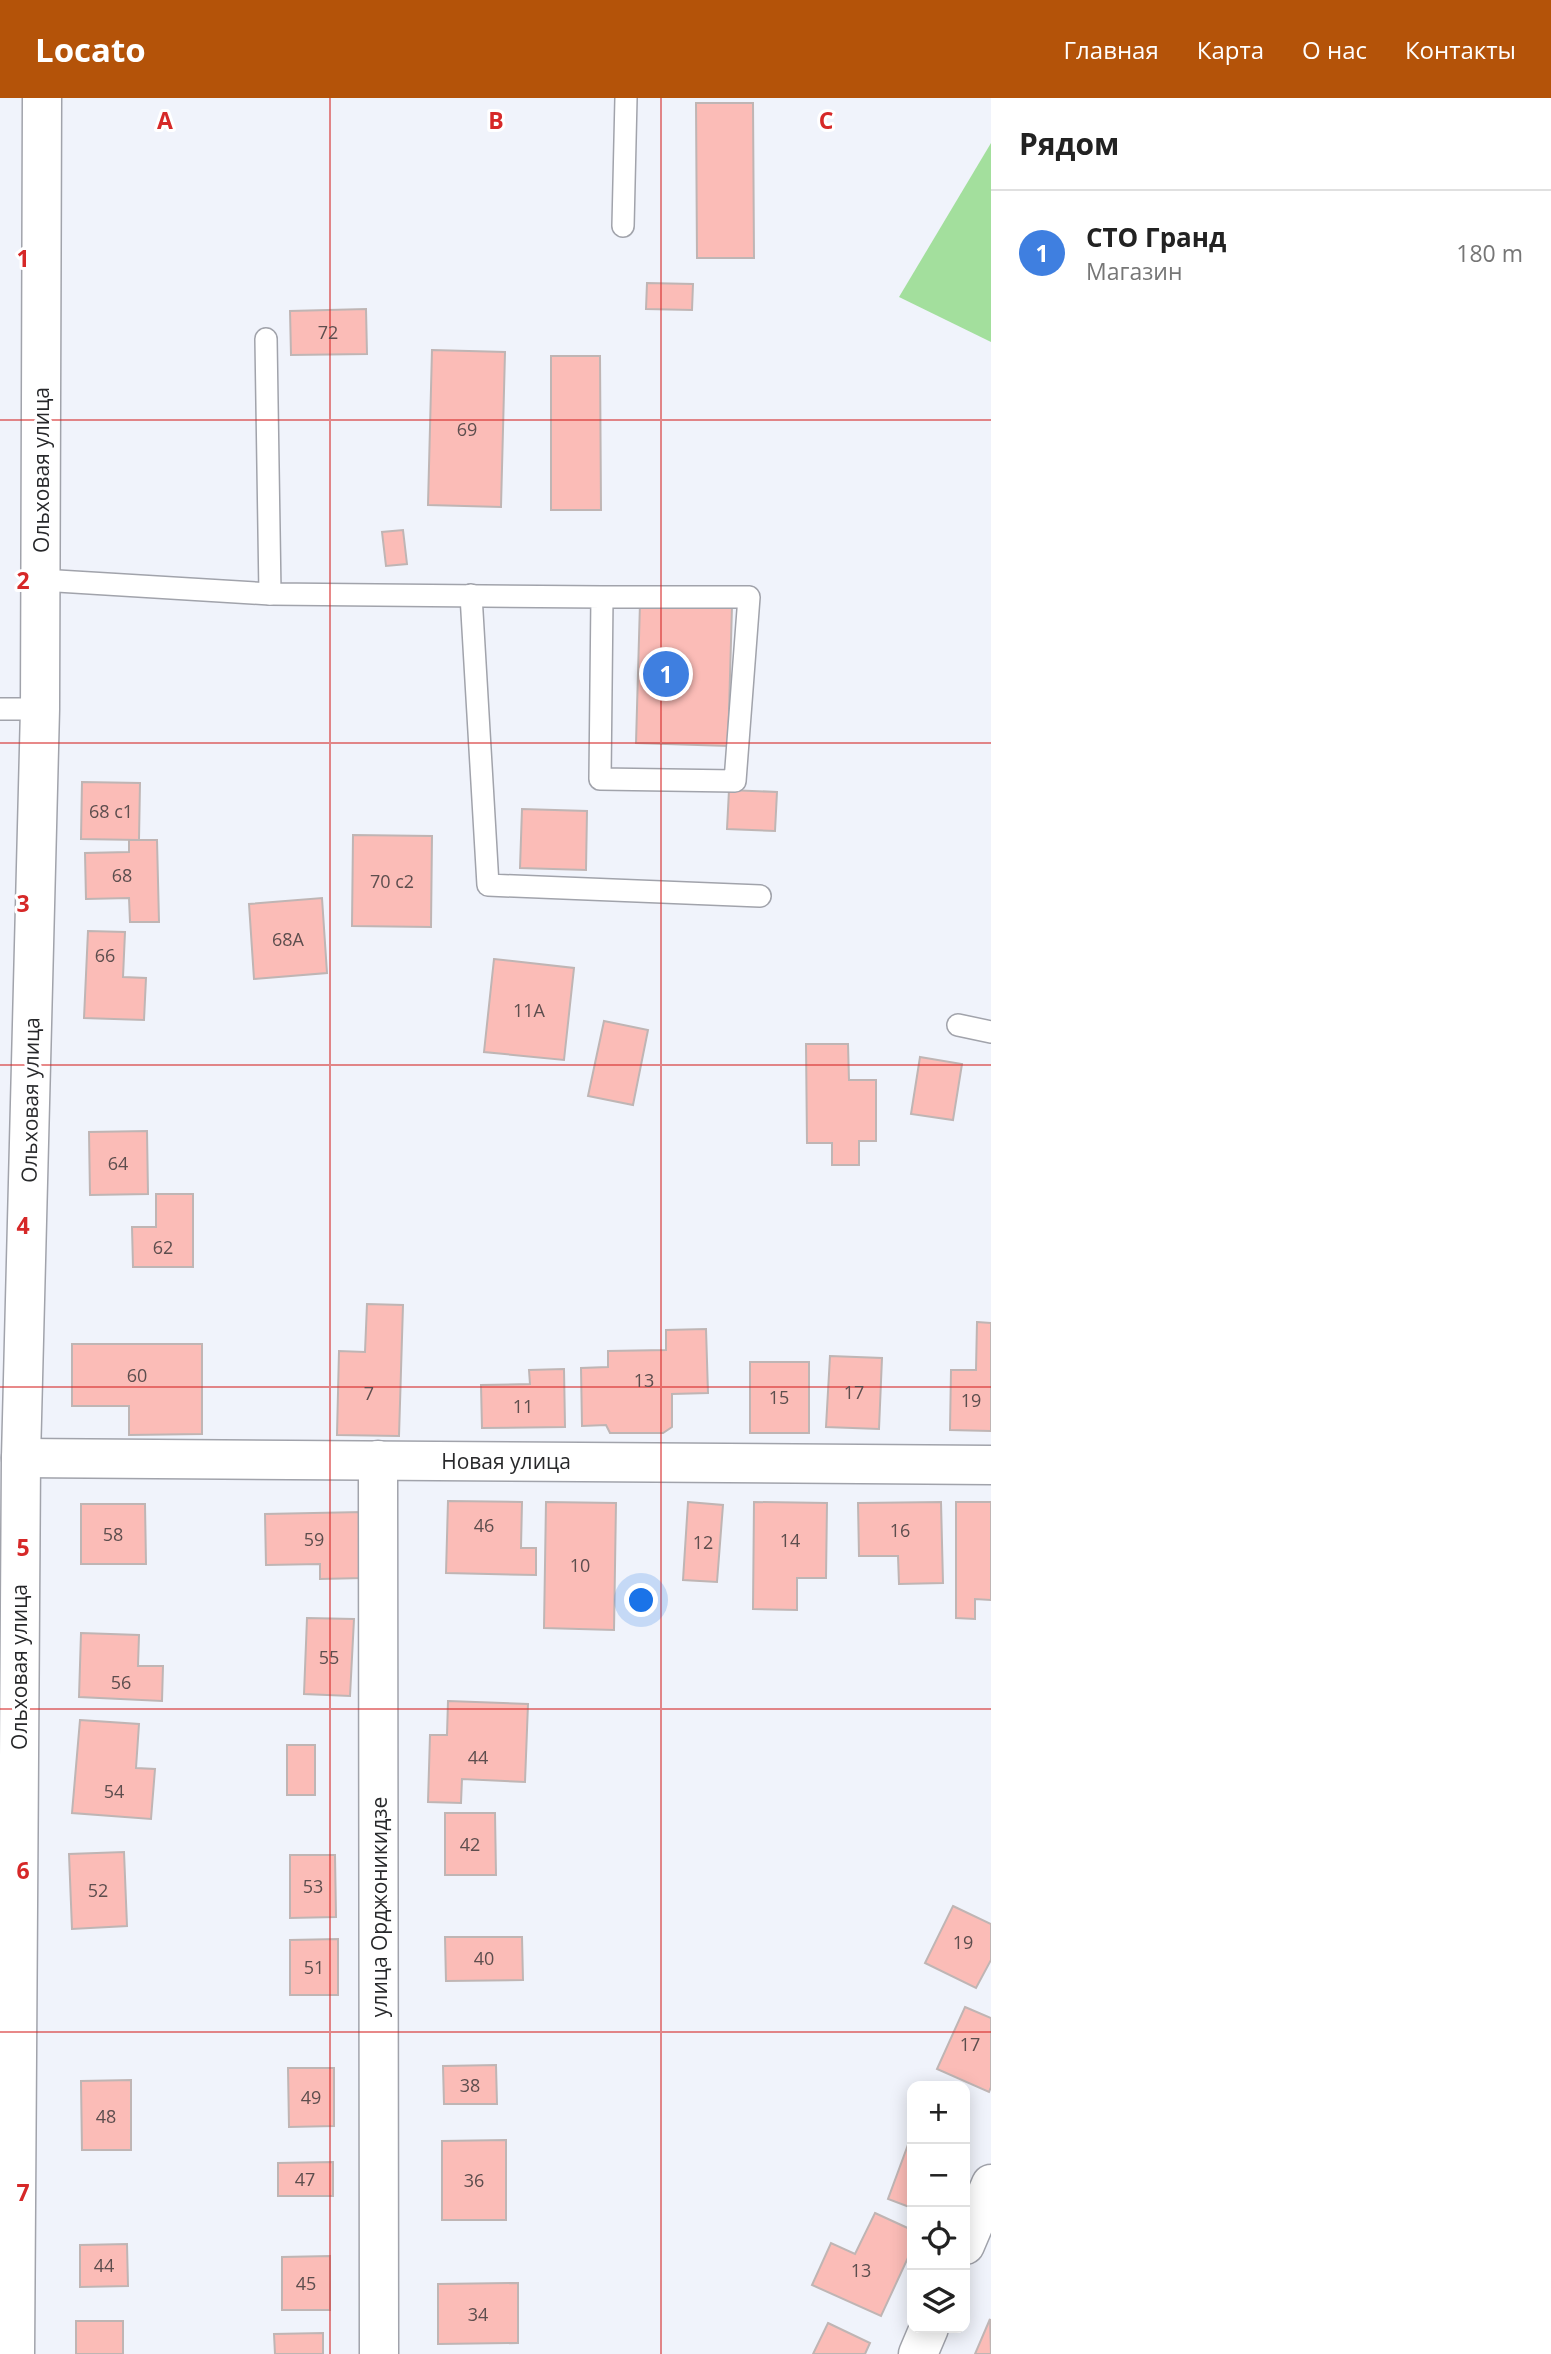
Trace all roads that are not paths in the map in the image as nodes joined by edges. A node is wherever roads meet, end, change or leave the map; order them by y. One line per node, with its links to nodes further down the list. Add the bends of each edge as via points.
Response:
1 (42, 98): 5 (main road, Ольховая улица)
2 (626, 98): 3 (lane)
3 (623, 226)
4 (266, 339): 6 (lane)
5 (41, 580): 6 (lane); 10 (main road, Ольховая улица)
6 (270, 594): 7 (lane)
7 (471, 596): 8 (lane); 11 (lane, via 488,885)
8 (602, 597): 8 (lane, via 600,779 735,781 749,597)
9 (0, 709): 10 (lane)
10 (40, 709): 14 (main road, Ольховая улица)
11 (760, 896)
12 (958, 1025): 13 (lane)
13 (991, 1032)
14 (10, 1457): 15 (main road, Новая улица); 20 (main road, Ольховая улица)
15 (378, 1460): 16 (main road, Новая улица); 21 (main road, улица Орджоникидзе)
16 (991, 1465)
17 (991, 2184): 18 (main road)
18 (970, 2233)
19 (927, 2333): 22 (main road)
20 (15, 2354)
21 (379, 2354)
22 (918, 2354)

